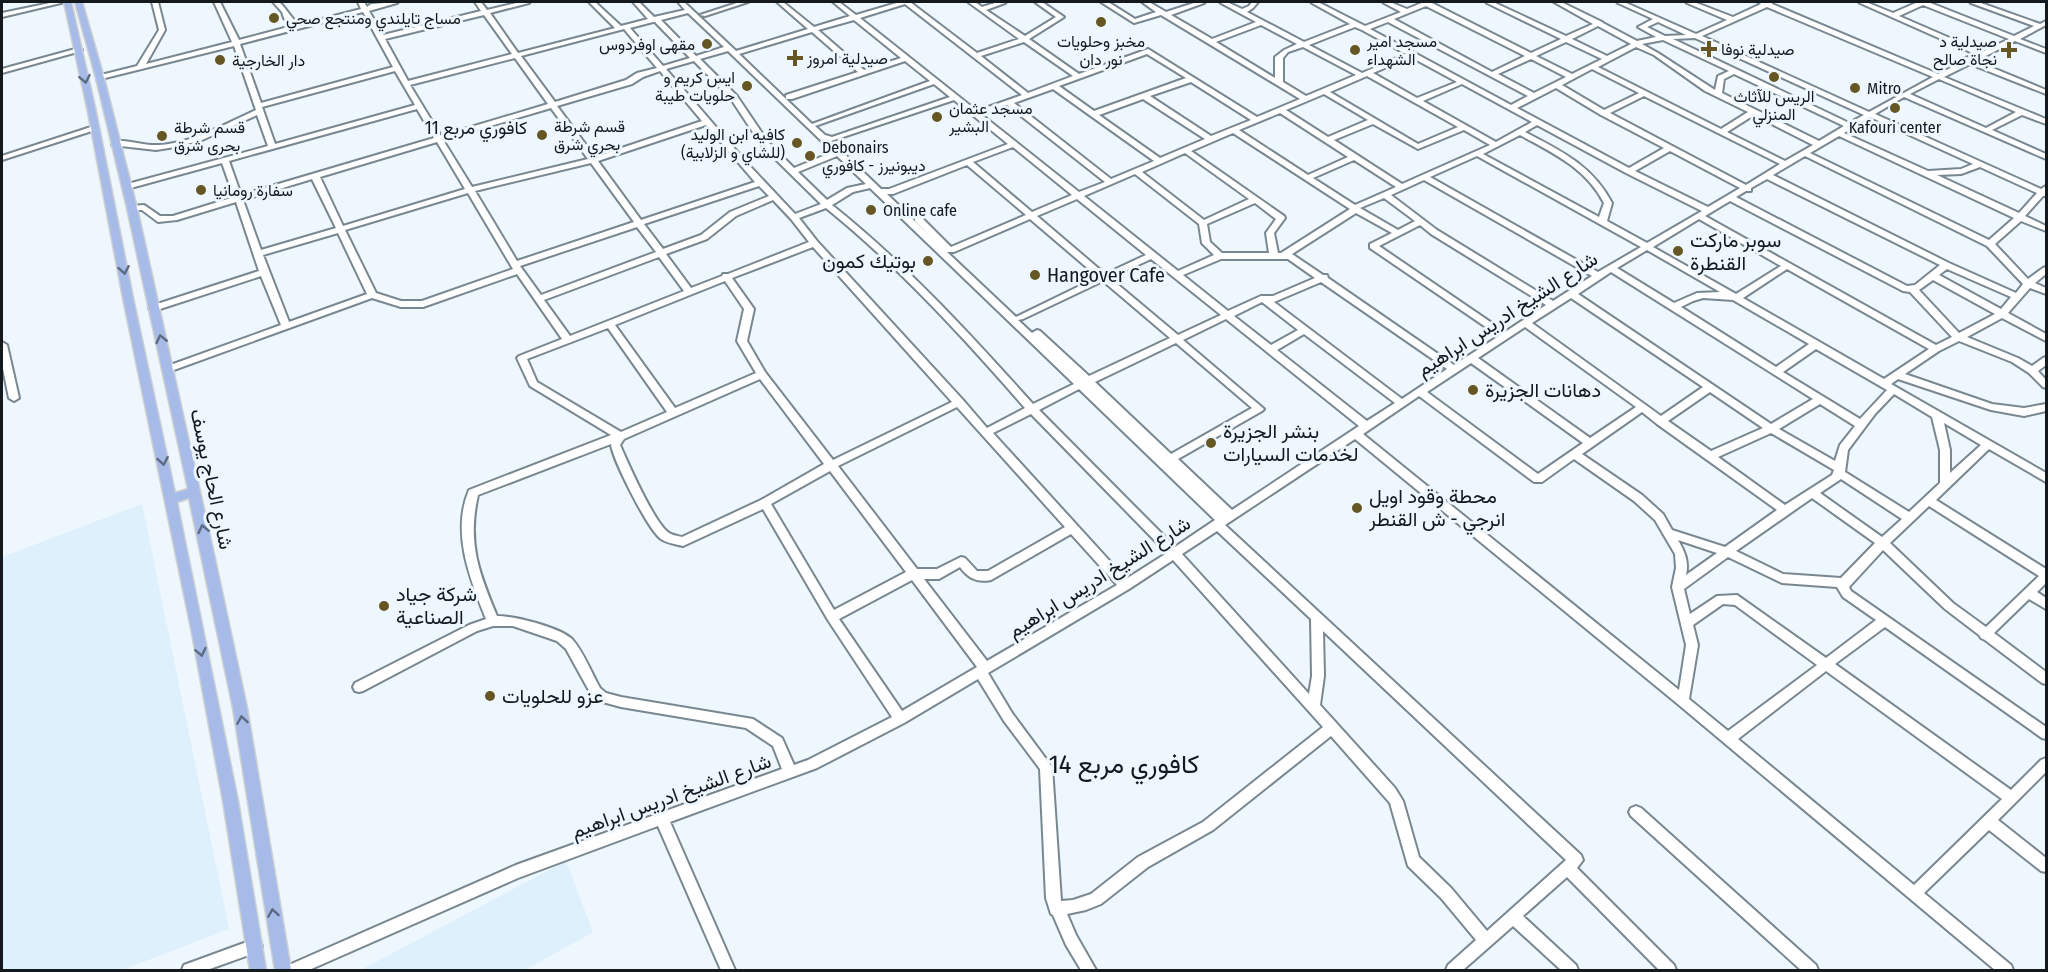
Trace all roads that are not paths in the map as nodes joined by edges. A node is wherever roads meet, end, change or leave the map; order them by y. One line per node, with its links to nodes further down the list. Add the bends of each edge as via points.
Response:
1 (62, 2): 45 (street)
2 (67, 2): 71 (main road)
3 (78, 2): 95 (main road, شارع الحاج يوسف)
4 (155, 2): 84 (street, via 162,30)
5 (217, 2): 69 (street)
6 (276, 2): 57 (street)
7 (395, 2): 37 (street)
8 (478, 2): 43 (street)
9 (527, 2): 43 (street)
10 (592, 2): 58 (street)
11 (636, 2): 49 (street)
12 (681, 2): 38 (street)
13 (745, 2): 46 (street)
14 (780, 2): 59 (street)
15 (836, 2): 48 (street)
16 (877, 2): 39 (street)
17 (906, 2): 39 (street); 77 (street)
18 (971, 2): 40 (street)
19 (1003, 2): 40 (street)
20 (1038, 2): 65 (street, via 1061,17)
21 (1104, 2): 44 (street, via 1134,21)
22 (1145, 2): 44 (street)
23 (1202, 2): 44 (street)
24 (1222, 2): 42 (street)
25 (1255, 2): 42 (street)
26 (1314, 2): 55 (street)
27 (1386, 2): 41 (street)
28 (1428, 2): 41 (street); 78 (street)
29 (1489, 2): 66 (street)
30 (1557, 2): 54 (street)
31 (1624, 2): 51 (street)
32 (1689, 2): 52 (street)
33 (1767, 2): 52 (street); 92 (street)
34 (1862, 2): 47 (street)
35 (1923, 2): 47 (street); 64 (street)
36 (1973, 2): 56 (street)
37 (366, 5): 57 (street); 62 (street)
38 (690, 6): 46 (street); 49 (street); 72 (street)
39 (886, 8): 48 (street)
40 (981, 9): 65 (street)
41 (1405, 11): 50 (street)
42 (1241, 12): 53 (street)
43 (486, 13): 62 (street); 74 (street)
44 (1164, 13): 67 (street)
45 (2, 15)
46 (703, 15): 72 (street)
47 (1894, 15): 76 (street)
48 (855, 17): 59 (street); 80 (street)
49 (655, 19): 58 (street); 79 (street)
50 (1388, 19): 60 (street); 91 (street)
51 (1659, 19): 61 (street); 63 (street, via 1641,27)
52 (1734, 20): 61 (street)
53 (1260, 23): 67 (street); 70 (street)
54 (1600, 23): 66 (street); 68 (street)
55 (1356, 24): 60 (street); 70 (street)
56 (2043, 25): 64 (street, شارع الشيخ ادريس ابراهيم)
57 (298, 28): 69 (street)
58 (623, 28): 74 (street); 86 (street)
59 (814, 29): 72 (street); 89 (street)
60 (1364, 29): 75 (street)
61 (1697, 36): 63 (street); 99 (street)
62 (381, 38): 85 (street)
63 (1661, 38): 68 (street); 88 (street)
64 (2013, 38): 73 (street); 76 (street, شارع الشيخ ادريس ابراهيم)
65 (1025, 39): 77 (street); 93 (street)
66 (1567, 39): 78 (street); 81 (street)
67 (1211, 42): 100 (street)
68 (1638, 43): 81 (street); 108 (street)
69 (237, 44): 84 (street); 121 (street)
70 (1306, 44): 90 (street); 100 (street, via 1279,57)
71 (79, 50): 87 (street); 136 (main road, one-way to 136)
72 (735, 51): 79 (street); 112 (street); 142 (street)
73 (2046, 51)
74 (516, 54): 101 (street); 118 (street)
75 (1412, 54): 90 (street); 98 (street)
76 (1981, 54): 82 (street, شارع الشيخ ادريس ابراهيم)
77 (978, 56): 110 (street)
78 (1530, 56): 91 (street); 94 (street)
79 (695, 58): 86 (street); 167 (street, via 734,98 765,144)
80 (907, 58): 89 (street); 97 (street)
81 (1608, 59): 83 (street)
82 (1968, 60): 92 (street, شارع الشيخ ادريس ابراهيم); 106 (street)
83 (1593, 67): 94 (street); 107 (street)
84 (140, 68): 95 (street)
85 (397, 68): 101 (street); 121 (street)
86 (661, 69): 118 (street); 131 (street)
87 (2, 71)
88 (1733, 72): 105 (street); 108 (street, via 1721,78)
89 (864, 73): 112 (street)
90 (1364, 74): 104 (street); 116 (street)
91 (1493, 74): 114 (street)
92 (1939, 76): 109 (street, شارع الشيخ ادريس ابراهيم); 124 (street)
93 (1079, 77): 96 (street, via 1148,51); 103 (street)
94 (1572, 77): 102 (street)
95 (100, 78): 147 (main road, شارع الحاج يوسف)
96 (1191, 79): 111 (street); 129 (street)
97 (936, 81): 113 (street); 134 (street)
98 (1462, 82): 116 (street); 120 (street)
99 (1796, 82): 105 (street); 128 (street)
100 (1279, 83): 115 (street)
101 (406, 84): 119 (street)
102 (1557, 85): 114 (street); 125 (street)
103 (1054, 86): 110 (street); 127 (street)
104 (1324, 91): 115 (street); 130 (street)
105 (1776, 92): 137 (street)
106 (2046, 92)
107 (1644, 93): 125 (street); 141 (street)
108 (1718, 94): 123 (street)
109 (1904, 94): 128 (street, شارع الشيخ ادريس ابراهيم); 139 (street)
110 (1028, 96): 117 (street)
111 (1144, 96): 127 (street); 145 (street)
112 (789, 97): 134 (street)
113 (956, 97): 126 (street); 143 (street)
114 (1535, 97): 120 (street)
115 (1305, 99): 122 (street)
116 (1417, 101): 135 (street)
117 (1009, 103): 126 (street); 175 (street)
118 (553, 105): 144 (street); 162 (street)
119 (419, 106): 144 (street); 151 (street)
120 (1511, 108): 132 (street)
121 (258, 109): 147 (street, via 207,135 175,145 153,147); 151 (street)
122 (1280, 110): 129 (street); 146 (street)
123 (1753, 112): 141 (street); 149 (street)
124 (2021, 112): 133 (street); 139 (street)
125 (1604, 113): 153 (street)
126 (977, 114): 148 (street)
127 (1094, 114): 163 (street)
128 (1871, 114): 137 (street, شارع الشيخ ادريس ابراهيم); 166 (street)
129 (1256, 120): 138 (street)
130 (1372, 121): 135 (street, via 1418,147); 146 (street)
131 (707, 122): 162 (street); 176 (street)
132 (1537, 122): 140 (street); 169 (street)
133 (2046, 122)
134 (816, 124): 143 (street)
135 (1464, 128): 150 (street)
136 (94, 129): 152 (main road); 160 (street)
137 (1843, 129): 149 (street, شارع الشيخ ادريس ابراهيم); 170 (street)
138 (1233, 130): 145 (street); 174 (street)
139 (1987, 130): 159 (street)
140 (1520, 132): 150 (street); 199 (street, via 1581,167 1598,185 1608,203)
141 (1721, 132): 165 (street)
142 (822, 137): 143 (street); 155 (street)
143 (832, 139): 183 (street)
144 (440, 140): 171 (street); 181 (street)
145 (1210, 140): 154 (street)
146 (1328, 141): 158 (street)
147 (116, 142): 152 (main road); 178 (main road, شارع الحاج يوسف)
148 (1014, 144): 164 (street); 185 (street)
149 (1818, 144): 156 (street, شارع الشيخ ادريس ابراهيم)
150 (1496, 145): 157 (street)
151 (272, 147): 161 (street)
152 (98, 148): 294 (main road, one-way to 294)
153 (1670, 148): 169 (street); 180 (street)
154 (1185, 150): 163 (street); 189 (street)
155 (838, 153): 167 (street); 179 (street)
156 (1804, 153): 165 (street, شارع الشيخ ادريس ابراهيم); 205 (street)
157 (1478, 154): 173 (street); 199 (street)
158 (1354, 157): 174 (street); 177 (street)
159 (2046, 157)
160 (2, 158)
161 (225, 160): 178 (street); 188 (street)
162 (593, 160): 181 (street); 197 (street)
163 (1160, 161): 168 (street)
164 (968, 162): 183 (street); 194 (street)
165 (1785, 164): 172 (street, شارع الشيخ ادريس ابراهيم)
166 (1979, 164): 170 (street, via 1962,173); 182 (street)
167 (794, 171): 190 (street)
168 (1136, 171): 175 (street); 200 (street)
169 (1629, 171): 193 (street)
170 (1927, 174): 196 (street)
171 (315, 176): 188 (street); 201 (street)
172 (1768, 176): 180 (street, شارع الشيخ ادريس ابراهيم); 214 (street)
173 (1424, 177): 177 (street); 221 (street)
174 (1307, 178): 192 (street)
175 (1110, 182): 185 (street)
176 (759, 183): 186 (street); 197 (street)
177 (1402, 187): 184 (street)
178 (127, 188): 191 (main road, شارع الحاج يوسف)
179 (875, 188): 183 (street); 190 (street, via 850,190); 262 (street)
180 (1748, 189): 187 (street, شارع الشيخ ادريس ابراهيم)
181 (470, 190): 201 (street); 215 (street)
182 (2045, 191): 196 (street)
183 (890, 192): 207 (street)
184 (1385, 194): 192 (street); 198 (street)
185 (1078, 196): 194 (street); 210 (street)
186 (774, 197): 195 (street); 208 (street, via 734,214 704,237)
187 (1731, 198): 193 (street, شارع الشيخ ادريس ابراهيم); 226 (street)
188 (238, 200): 191 (street, via 165,220 144,207); 209 (street)
189 (1255, 200): 200 (street); 211 (street, via 1281,218 1270,233)
190 (827, 205): 195 (street); 273 (street, via 867,237 956,324)
191 (132, 208): 236 (main road, شارع الحاج يوسف)
192 (1355, 208): 203 (street); 211 (street)
193 (1704, 214): 206 (street, شارع الشيخ ادريس ابراهيم); 213 (street)
194 (1032, 216): 207 (street); 223 (street)
195 (794, 217): 204 (street)
196 (2020, 217): 202 (street); 205 (street)
197 (639, 222): 208 (street); 215 (street)
198 (1420, 222): 203 (street); 235 (street)
199 (1602, 222): 206 (street)
200 (1203, 223): 212 (street, via 1206,243)
201 (340, 229): 209 (street); 230 (street)
202 (2046, 229)
203 (1398, 233): 245 (street, via 1373,246)
204 (814, 243): 220 (street); 269 (street)
205 (1989, 244): 225 (street)
206 (1648, 247): 216 (street, شارع الشيخ ادريس ابراهيم); 233 (street)
207 (951, 250): 240 (street)
208 (663, 253): 228 (street); 234 (street)
209 (258, 254): 218 (street)
210 (1152, 255): 219 (street); 223 (street)
211 (1279, 255): 212 (street); 224 (street, via 1301,262)
212 (1220, 256): 219 (street)
213 (1786, 266): 233 (street); 252 (street)
214 (1946, 266): 222 (street); 231 (street)
215 (517, 267): 230 (street, via 423,304 401,304); 234 (street)
216 (1611, 268): 221 (street, شارع الشيخ ادريس ابراهيم); 237 (street)
217 (2046, 270): 225 (street)
218 (264, 272): 236 (street); 243 (street)
219 (1178, 275): 238 (street)
220 (726, 276): 228 (street); 260 (street, via 749,309 742,341)
221 (1598, 276): 229 (street, شارع الشيخ ادريس ابراهيم)
222 (1933, 276): 226 (street); 239 (street)
223 (1102, 278): 240 (street); 249 (street)
224 (1324, 278): 232 (street, via 1274,299); 257 (street)
225 (2028, 284): 227 (street); 231 (street)
226 (1913, 290): 246 (street)
227 (2046, 291)
228 (690, 293): 241 (street)
229 (1572, 294): 235 (street, شارع الشيخ ادريس ابراهيم); 264 (street)
230 (372, 295): 243 (street)
231 (2018, 297): 239 (street)
232 (1264, 298): 238 (street); 244 (street)
233 (1737, 298): 237 (street, via 1698,294); 250 (street)
234 (538, 299): 248 (street)
235 (1554, 306): 242 (street, شارع الشيخ ادريس ابراهيم)
236 (154, 308): 256 (main road, شارع الحاج يوسف, one-way to 236)
237 (1673, 308): 259 (street)
238 (1228, 315): 249 (street); 253 (street)
239 (2001, 315): 246 (street); 247 (street)
240 (1020, 316): 262 (street)
241 (609, 323): 248 (street); 274 (street)
242 (1527, 324): 245 (street, شارع الشيخ ادريس ابراهيم); 271 (street)
243 (287, 327): 256 (street)
244 (1305, 330): 253 (street); 270 (street)
245 (1505, 336): 254 (street, شارع الشيخ ادريس ابراهيم)
246 (1958, 337): 252 (street); 258 (street)
247 (2046, 339)
248 (568, 340): 282 (street, via 522,358 533,384)
249 (1177, 340): 262 (street); 287 (street, via 1259,409)
250 (1816, 344): 259 (street); 265 (street)
251 (2, 345): 267 (street)
252 (1936, 349): 261 (street)
253 (1270, 350): 278 (street)
254 (1471, 358): 257 (street, شارع الشيخ ادريس ابراهيم); 283 (street)
255 (2046, 360): 258 (street)
256 (168, 369): 292 (main road, شارع الحاج يوسف)
257 (1454, 369): 266 (street, شارع الشيخ ادريس ابراهيم)
258 (2032, 371): 263 (street)
259 (1776, 372): 268 (street)
260 (762, 374): 274 (street); 288 (street)
261 (1897, 375): 265 (street); 272 (street, via 1992,407 2024,412)
262 (1085, 382): 273 (street); 287 (street); 299 (street)
263 (2046, 385)
264 (1710, 387): 276 (street); 279 (street)
265 (1889, 387): 275 (street); 277 (street)
266 (1419, 392): 270 (street, شارع الشيخ ادريس ابراهيم); 285 (street, via 1538,479)
267 (14, 398)
268 (1820, 399): 277 (street); 279 (street)
269 (960, 402): 280 (street); 288 (street)
270 (1401, 403): 278 (street, شارع الشيخ ادريس ابراهيم)
271 (1643, 407): 276 (street); 283 (street)
272 (2046, 408)
273 (1032, 409): 280 (street); 304 (street)
274 (672, 412): 282 (street)
275 (1937, 415): 284 (street); 291 (street, via 1945,450)
276 (1662, 421): 286 (street)
277 (1860, 424): 289 (street, via 1840,454)
278 (1367, 427): 281 (street, شارع الشيخ ادريس ابراهيم)
279 (1771, 429): 286 (street); 289 (street)
280 (987, 432): 300 (street)
281 (1356, 434): 299 (street, شارع الشيخ ادريس ابراهيم); 321 (street)
282 (620, 436): 296 (street, via 615,445 618,453 665,536 683,542); 314 (street, via 473,493 467,525 471,554 479,588)
283 (1591, 444): 285 (street)
284 (1988, 444): 290 (street); 291 (street)
285 (1576, 455): 301 (street, via 1638,498)
286 (1710, 456): 297 (street)
287 (1170, 459): 299 (street)
288 (831, 465): 296 (street); 305 (street)
289 (1840, 471): 293 (street, via 1836,478); 298 (street)
290 (2046, 476)
291 (1945, 485): 295 (street)
292 (194, 491): 294 (main road); 342 (main road, شارع الحاج يوسف, one-way to 292, via 240,708)
293 (1812, 493): 297 (street); 302 (street)
294 (170, 500): 339 (main road, one-way to 339)
295 (1928, 500): 298 (street); 309 (street, via 2044,573 2045,577)
296 (765, 503): 311 (street)
297 (1785, 510): 303 (street)
298 (1909, 518): 302 (street)
299 (1224, 520): 304 (street, شارع الشيخ ادريس ابراهيم); 312 (street)
300 (1073, 528): 305 (street, via 983,578 973,575 961,561 939,574); 307 (street)
301 (1668, 533): 303 (street); 308 (street, via 1680,554)
302 (1883, 543): 306 (street); 316 (street, via 1926,586)
303 (1727, 552): 306 (street, via 1782,578); 308 (street)
304 (1175, 554): 307 (street, شارع الشيخ ادريس ابراهيم); 322 (street)
305 (912, 574): 311 (street); 318 (street)
306 (1844, 583): 313 (street, via 1847,594)
307 (1125, 586): 318 (street, شارع الشيخ ادريس ابراهيم)
308 (1678, 587): 315 (street)
309 (2029, 592): 310 (street); 316 (street)
310 (2046, 604)
311 (832, 617): 323 (street)
312 (1317, 617): 322 (street, via 1318,676); 334 (street, via 1576,860)
313 (1885, 620): 317 (street); 325 (street)
314 (493, 621): 320 (street, via 453,637); 328 (street, via 513,621 561,637 603,697 749,723 778,742)
315 (1686, 622): 317 (street, via 1720,599 1732,598); 321 (street, via 1692,645)
316 (1985, 635): 319 (street)
317 (1827, 664): 326 (street); 329 (street)
318 (983, 669): 323 (street, شارع الشيخ ادريس ابراهيم); 336 (street, via 1008,717 1046,767)
319 (2046, 679)
320 (359, 687)
321 (1683, 700): 326 (street)
322 (1313, 708): 324 (street)
323 (900, 719): 328 (street, شارع الشيخ ادريس ابراهيم)
324 (1331, 728): 336 (street, via 1208,826 1146,860 1095,901); 338 (street, via 1396,801 1413,861)
325 (2046, 734)
326 (1728, 738): 335 (street)
327 (2045, 768): 329 (street)
328 (790, 772): 331 (street, شارع الشيخ ادريس ابراهيم)
329 (2011, 798): 332 (street)
330 (1636, 812): 349 (street)
331 (662, 820): 343 (street, شارع الشيخ ادريس ابراهيم, via 516,872); 344 (street)
332 (1988, 821): 333 (street); 335 (street)
333 (2046, 866)
334 (1568, 867): 337 (street); 348 (street)
335 (1914, 894): 350 (street)
336 (1056, 909): 345 (street)
337 (1514, 916): 338 (street); 347 (street)
338 (1486, 941): 346 (street)
339 (255, 946): 340 (street); 341 (main road)
340 (189, 970)
341 (258, 970)
342 (283, 970)
343 (294, 970)
344 (728, 970)
345 (1089, 970)
346 (1453, 970)
347 (1571, 970)
348 (1669, 970)
349 (1811, 970)
350 (2006, 970)

